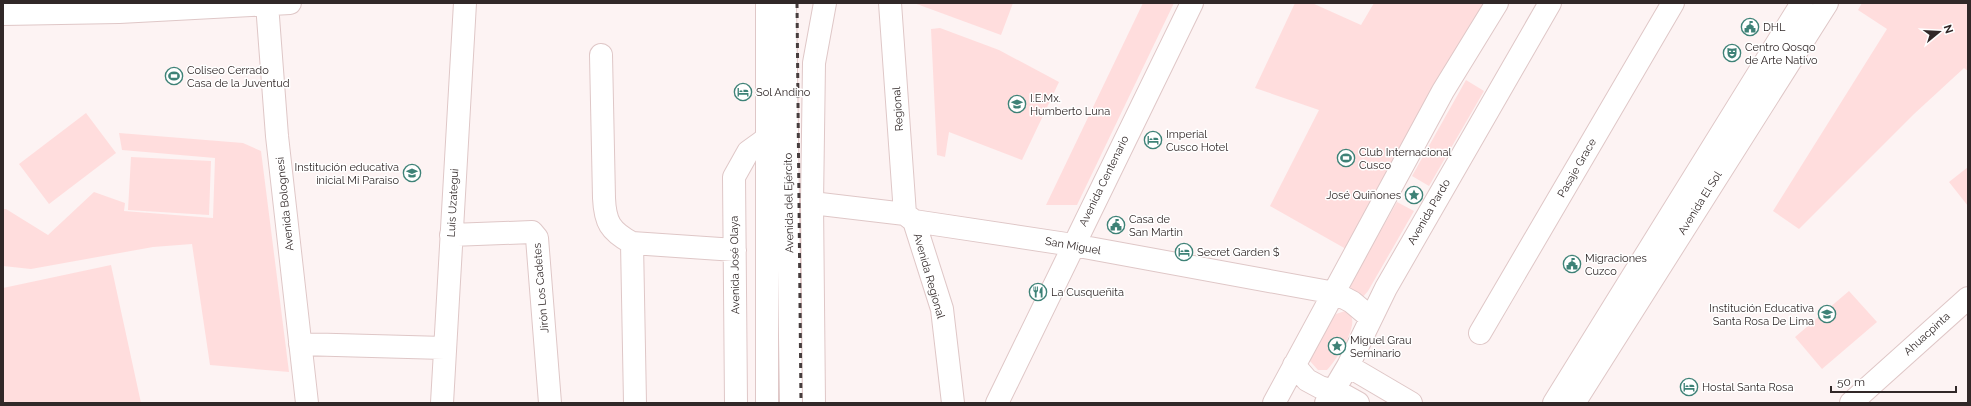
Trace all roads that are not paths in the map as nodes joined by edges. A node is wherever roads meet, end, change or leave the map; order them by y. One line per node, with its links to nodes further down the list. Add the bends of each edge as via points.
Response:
1 (290, 3): 13 (street)
2 (465, 3): 23 (street, Luis Uzategui)
3 (758, 3): 18 (street)
4 (767, 3): 18 (street, Avenida del Ejército)
5 (785, 3): 42 (street, Avenida del Ejército)
6 (814, 3): 19 (street, Avenida del Ejército)
7 (825, 3): 19 (street)
8 (890, 3): 22 (street, Regional)
9 (1192, 3): 25 (street, Avenida Centenario)
10 (1497, 3): 27 (street, via 1443,91)
11 (1550, 3): 29 (street, Avenida Pardo)
12 (1673, 3): 30 (street, Pasaje Grace)
13 (267, 4): 15 (street); 31 (street, Avenida Bolognesi, via 277,136)
14 (1813, 6): 49 (street, Avenida El Sol); 50 (street, Avenida El Sol)
15 (119, 7): 16 (street)
16 (3, 14)
17 (601, 55): 24 (street, via 604,213 608,224)
18 (767, 60): 20 (street, Avenida del Ejército)
19 (814, 63): 21 (street, Avenida del Ejército)
20 (766, 139): 26 (street, Avenida José Olaya, via 748,152 734,177); 35 (street, Avenida del Ejército)
21 (812, 203): 22 (street, San Miguel); 43 (street, Avenida del Ejército)
22 (910, 218): 25 (street, San Miguel); 44 (street, Avenida Regional, via 942,309)
23 (451, 235): 32 (street, Luis Uzategui); 39 (street, Jirón Los Cadetes, via 532,232 535,234)
24 (632, 243): 26 (street); 40 (street)
25 (1073, 246): 27 (street, San Miguel); 45 (street, Avenida Centenario)
26 (735, 250): 41 (street, Avenida José Olaya)
27 (1335, 293): 29 (street, San Miguel, via 1352,302); 33 (street)
28 (1968, 298): 51 (street, Ahuacpinta)
29 (1371, 318): 34 (street, Avenida Pardo)
30 (1480, 333)
31 (300, 344): 32 (street); 37 (street, Avenida Bolognesi)
32 (444, 348): 38 (street, Luis Uzategui)
33 (1294, 366): 36 (street, via 1307,380 1320,387); 46 (street)
34 (1348, 366): 36 (street, Avenida Pardo); 48 (street)
35 (768, 397)
36 (1330, 397): 47 (street)
37 (307, 403)
38 (442, 403)
39 (550, 403)
40 (635, 403)
41 (736, 403)
42 (791, 403)
43 (814, 403)
44 (953, 403)
45 (997, 403)
46 (1274, 403)
47 (1358, 403)
48 (1411, 403)
49 (1554, 403)
50 (1574, 403)
51 (1851, 403)

